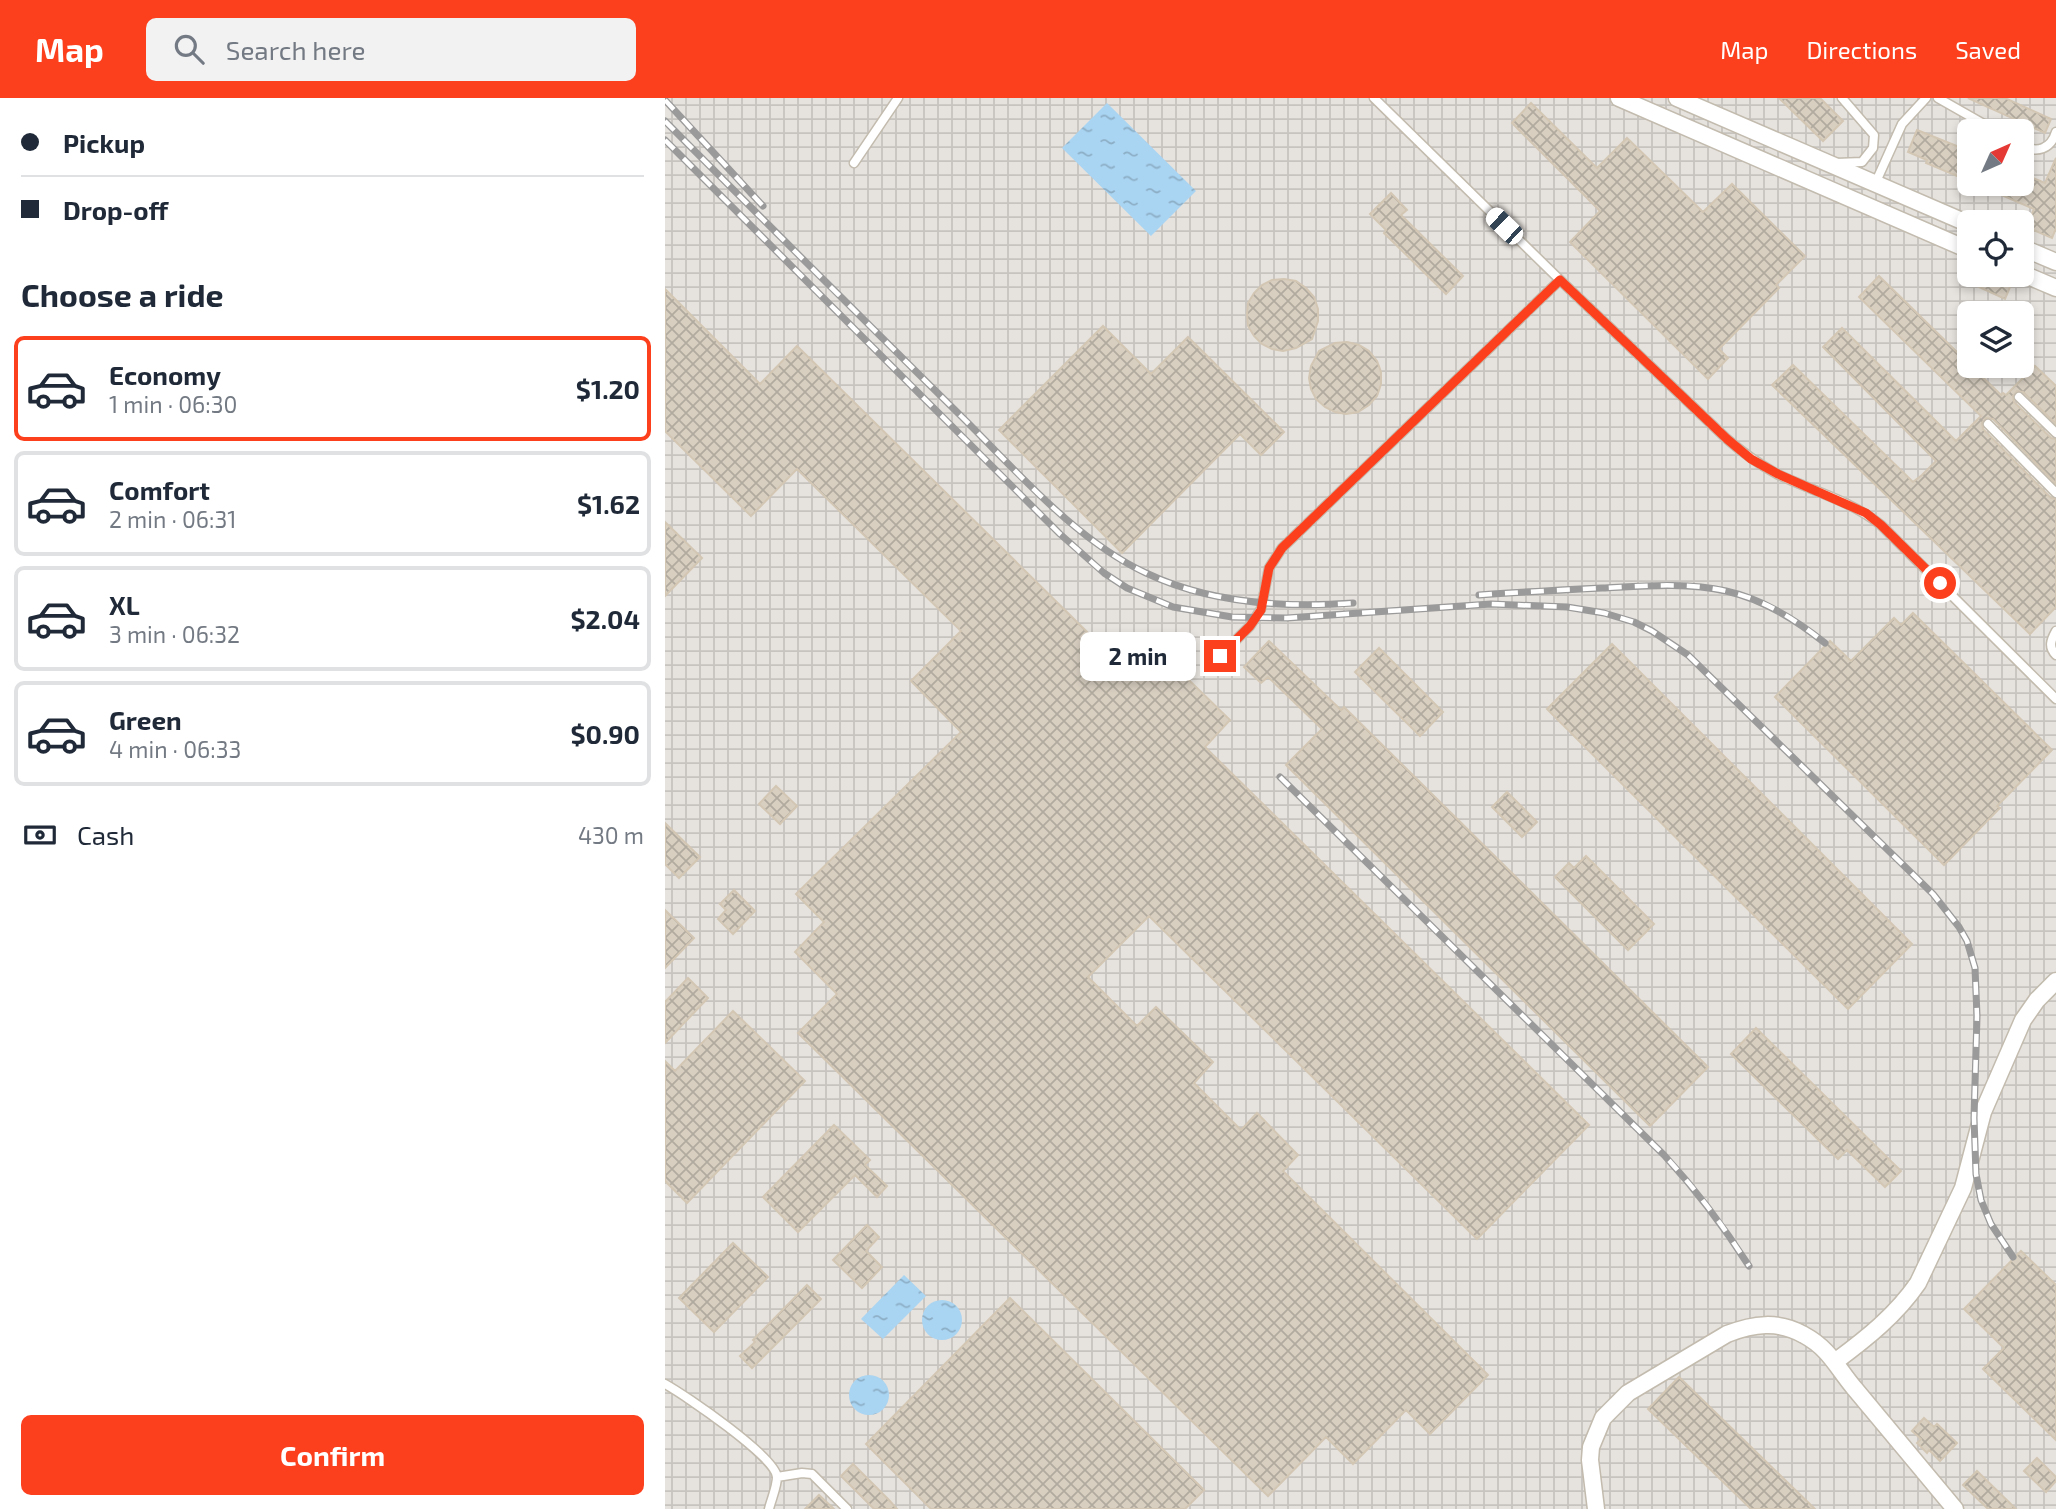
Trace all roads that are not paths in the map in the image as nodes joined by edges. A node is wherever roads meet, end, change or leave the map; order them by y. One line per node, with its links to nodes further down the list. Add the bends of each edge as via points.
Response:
1 (898, 98): 11 (lane)
2 (1374, 98): 20 (lane)
3 (1619, 98): 14 (street)
4 (1677, 98): 12 (street)
5 (1842, 98): 12 (lane, via 1874,135 1873,148 1862,162)
6 (1926, 98): 13 (lane, via 1902,124)
7 (1938, 98): 8 (lane)
8 (1975, 119)
9 (2056, 132): 10 (lane, via 2053,142)
10 (2034, 149)
11 (854, 163)
12 (1827, 163): 13 (street)
13 (1875, 184): 14 (street); 15 (street)
14 (1865, 205): 16 (street)
15 (1957, 219)
16 (1957, 245)
17 (2034, 253): 18 (street)
18 (2056, 262)
19 (2034, 277): 21 (street)
20 (1560, 280): 28 (lane, via 1282,548 1269,568 1261,610); 29 (lane, via 1751,459 1850,504 1881,525)
21 (2055, 285)
22 (2019, 397): 24 (lane)
23 (1988, 425): 25 (lane)
24 (2056, 433)
25 (2056, 493)
26 (2056, 631): 27 (lane, via 2050,641)
27 (2056, 655)
28 (1220, 656)
29 (2056, 699)
30 (2056, 981): 31 (street, via 2023,1020 1983,1112 1963,1188 1917,1283 1886,1321)
31 (1836, 1361): 36 (street, via 1804,1335 1759,1324 1727,1334 1628,1393 1595,1432 1590,1460); 37 (street)
32 (665, 1384): 33 (lane, via 727,1426 767,1460)
33 (777, 1477): 34 (lane); 35 (lane, via 812,1474)
34 (769, 1509)
35 (847, 1509)
36 (1596, 1509)
37 (1955, 1509)

